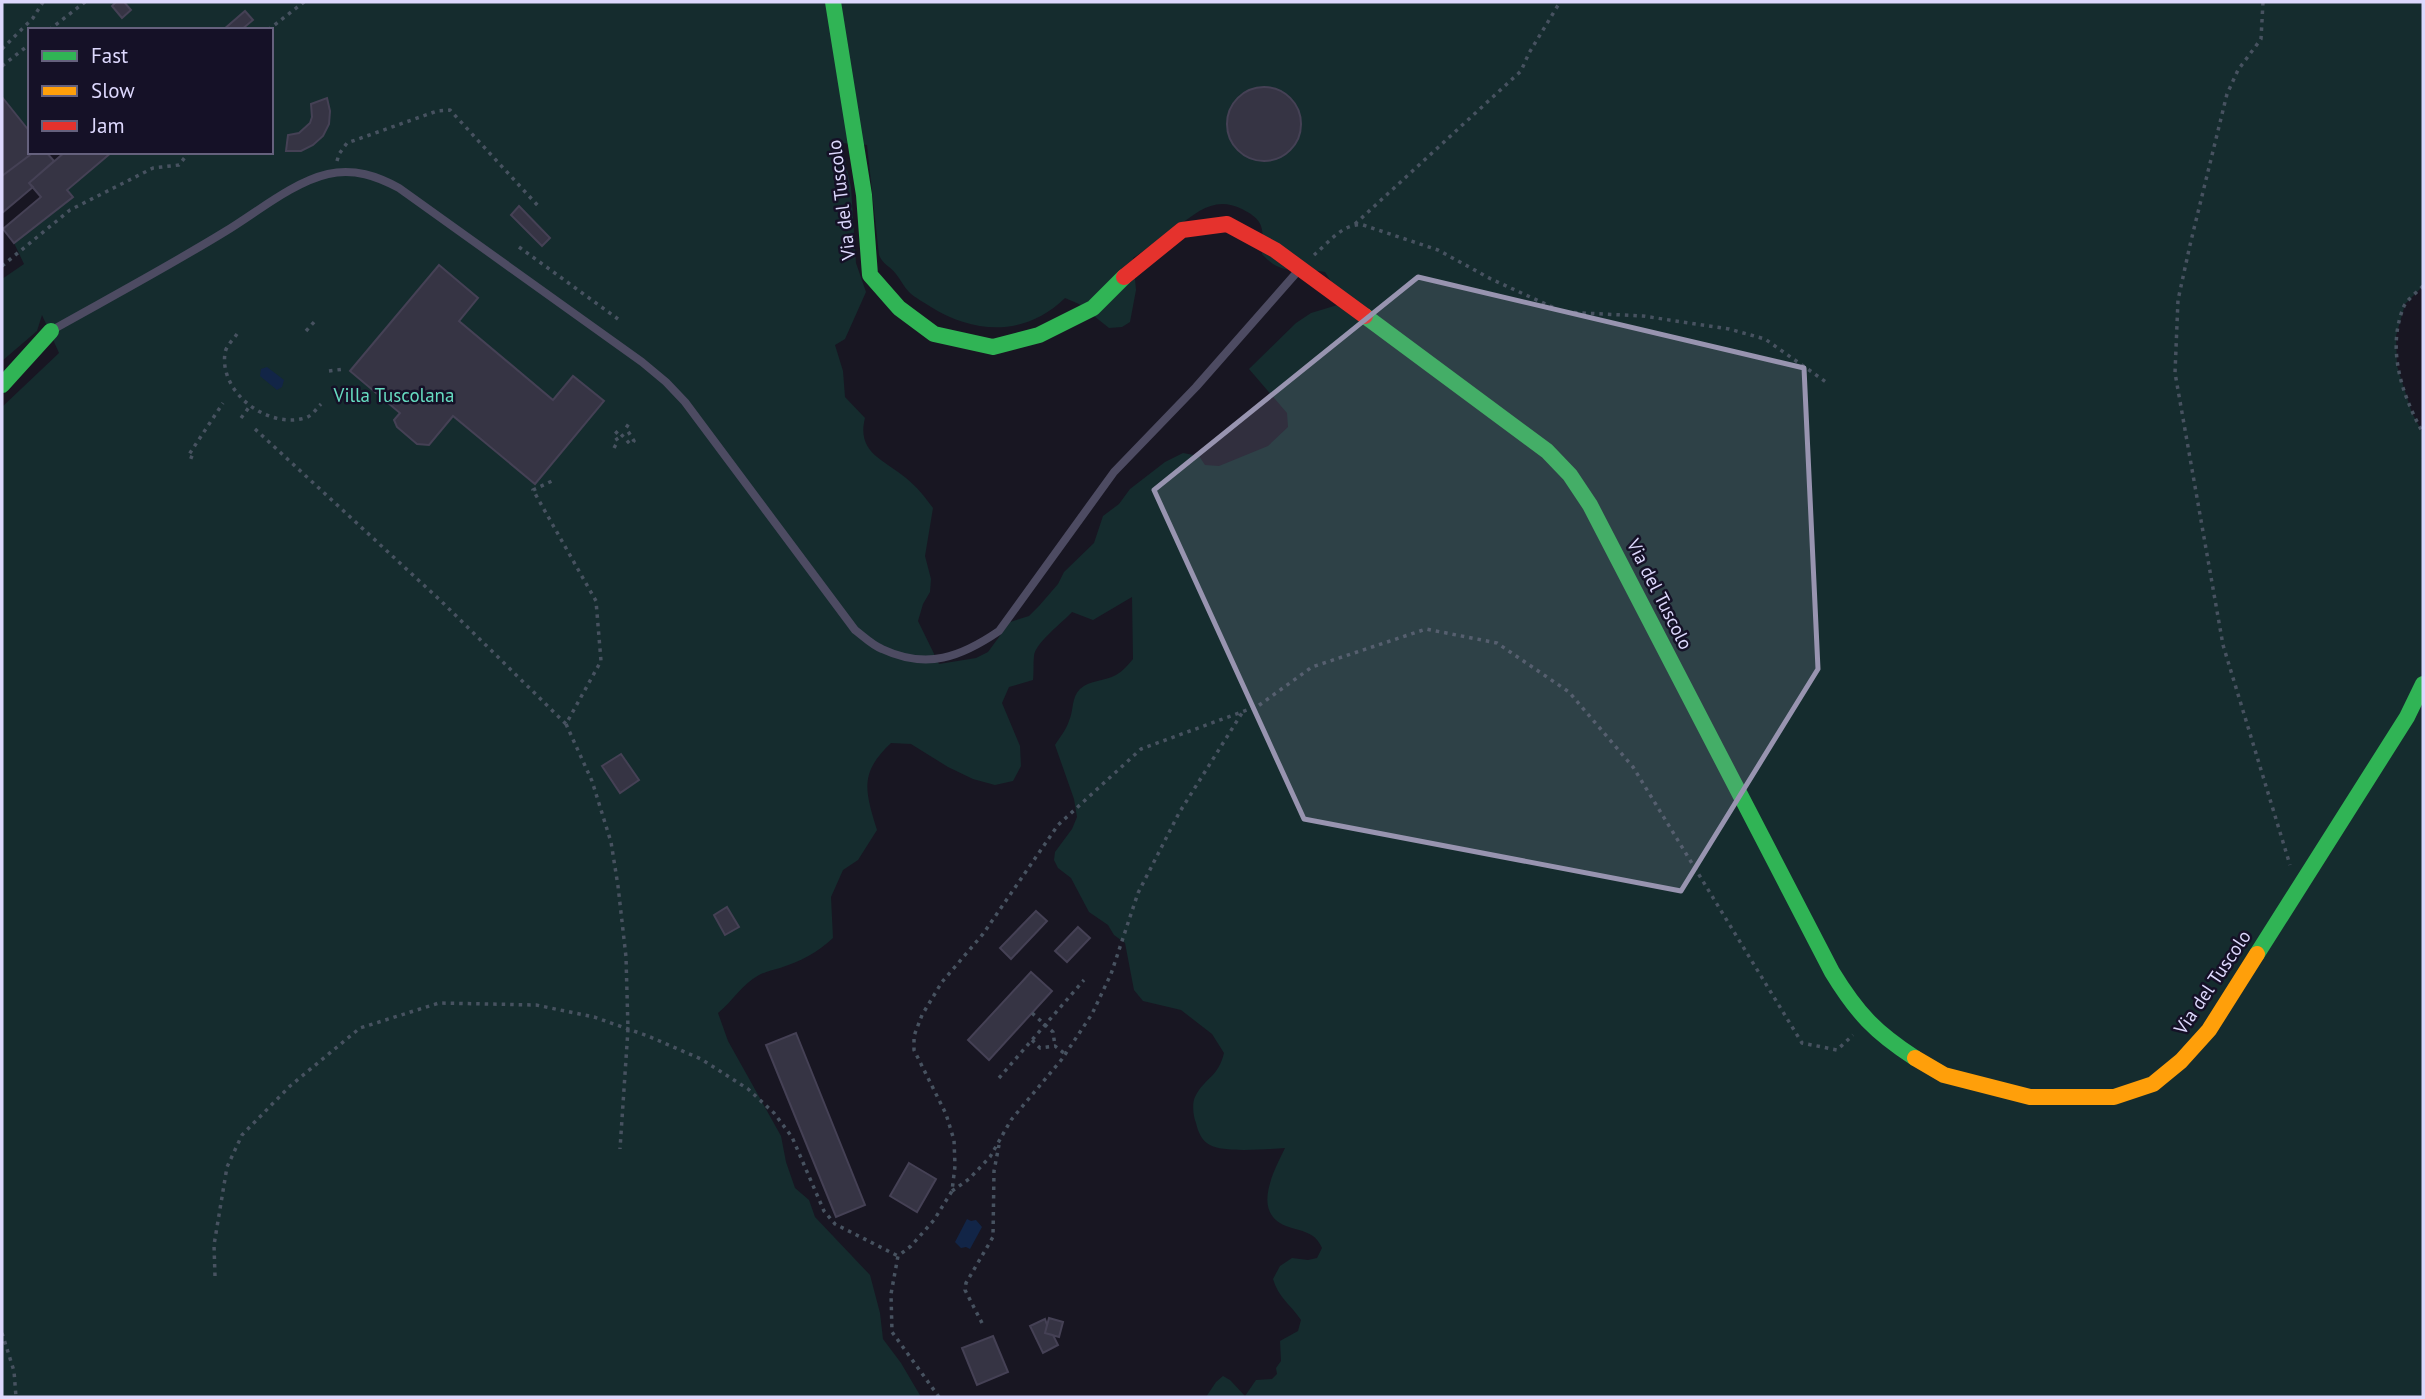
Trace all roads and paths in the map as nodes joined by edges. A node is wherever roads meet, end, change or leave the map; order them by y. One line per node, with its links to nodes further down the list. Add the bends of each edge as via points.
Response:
1 (43, 2): 10 (path)
2 (85, 2): 7 (path)
3 (304, 2): 8 (path)
4 (833, 2): 18 (street, Via del Tuscolo, via 864,195 870,275 899,308 934,334 993,347 1039,335 1093,308 1182,230 1227,224)
5 (1560, 2): 15 (path, via 1521,71)
6 (2263, 2): 42 (path, via 2261,38 2238,69 2227,94 2190,245 2178,300 2175,373 2223,645)
7 (52, 28)
8 (271, 28)
9 (28, 46): 11 (path)
10 (2, 50)
11 (2, 66)
12 (187, 154): 17 (path, via 179,165 153,168 70,210)
13 (334, 173): 14 (path, via 347,143 450,110); 18 (lane, via 377,177 399,188 666,382 855,630 881,649 911,659 943,659 973,649 999,631 1114,472); 22 (lane, via 305,182)
14 (540, 208)
15 (1355, 224): 18 (path, via 1347,226); 27 (path, via 1437,250 1563,312 1643,316 1765,339)
16 (519, 247): 20 (path)
17 (2, 265)
18 (1300, 269): 45 (street, Via del Tuscolo, via 1547,451 1570,475 1832,972)
19 (2423, 286): 35 (path, via 2405,304 2396,336 2397,366)
20 (618, 318)
21 (315, 321): 23 (path)
22 (51, 331): 28 (street)
23 (306, 331)
24 (237, 334): 31 (path, via 224,355 226,369 233,387)
25 (344, 369): 26 (path)
26 (329, 371)
27 (1826, 382)
28 (2, 386)
29 (223, 403): 37 (path, via 188,456)
30 (321, 404): 31 (path, via 304,419 290,421)
31 (250, 406): 32 (path)
32 (241, 418)
33 (630, 422): 36 (path, via 626,428 634,441 630,443 618,431)
34 (255, 429): 41 (path)
35 (2423, 433)
36 (614, 448)
37 (193, 458)
38 (552, 481): 41 (path, via 533,491 596,601 601,661)
39 (2423, 684): 42 (street, Via del Tuscolo)
40 (1242, 712): 45 (path, via 1258,706 1312,667 1426,629 1497,643 1569,692 1633,767 1802,1043 1837,1050); 50 (path, via 1173,825 1138,893 1103,994); 54 (path, via 1141,749 1058,825 922,1015 914,1050 954,1140)
41 (566, 724): 47 (path, via 592,781 611,842 626,957)
42 (2297, 891): 45 (street, Via del Tuscolo, via 2209,1030 2152,1084 2114,1097 2030,1097 1944,1075 1887,1040)
43 (1084, 979): 46 (path)
44 (1032, 1013): 46 (path)
45 (1868, 1021)
46 (1045, 1025): 48 (path); 49 (path, via 1053,1032)
47 (628, 1029): 53 (path); 55 (path, via 701,1059 748,1089 774,1112 792,1137 824,1211 835,1224); 56 (path, via 536,1005 439,1003 360,1028 290,1086 242,1135 227,1167 214,1245)
48 (1032, 1040): 49 (path, via 1040,1048); 51 (path)
49 (1055, 1046): 50 (path)
50 (1065, 1054): 52 (path)
51 (999, 1078)
52 (999, 1141): 54 (path, via 976,1172); 57 (path, via 993,1237 965,1290)
53 (620, 1149)
54 (952, 1191): 55 (path, via 934,1220)
55 (898, 1256): 60 (path, via 891,1294 892,1332)
56 (215, 1276)
57 (982, 1323)
58 (2, 1332): 59 (path, via 14,1371)
59 (16, 1397)
60 (939, 1397)

